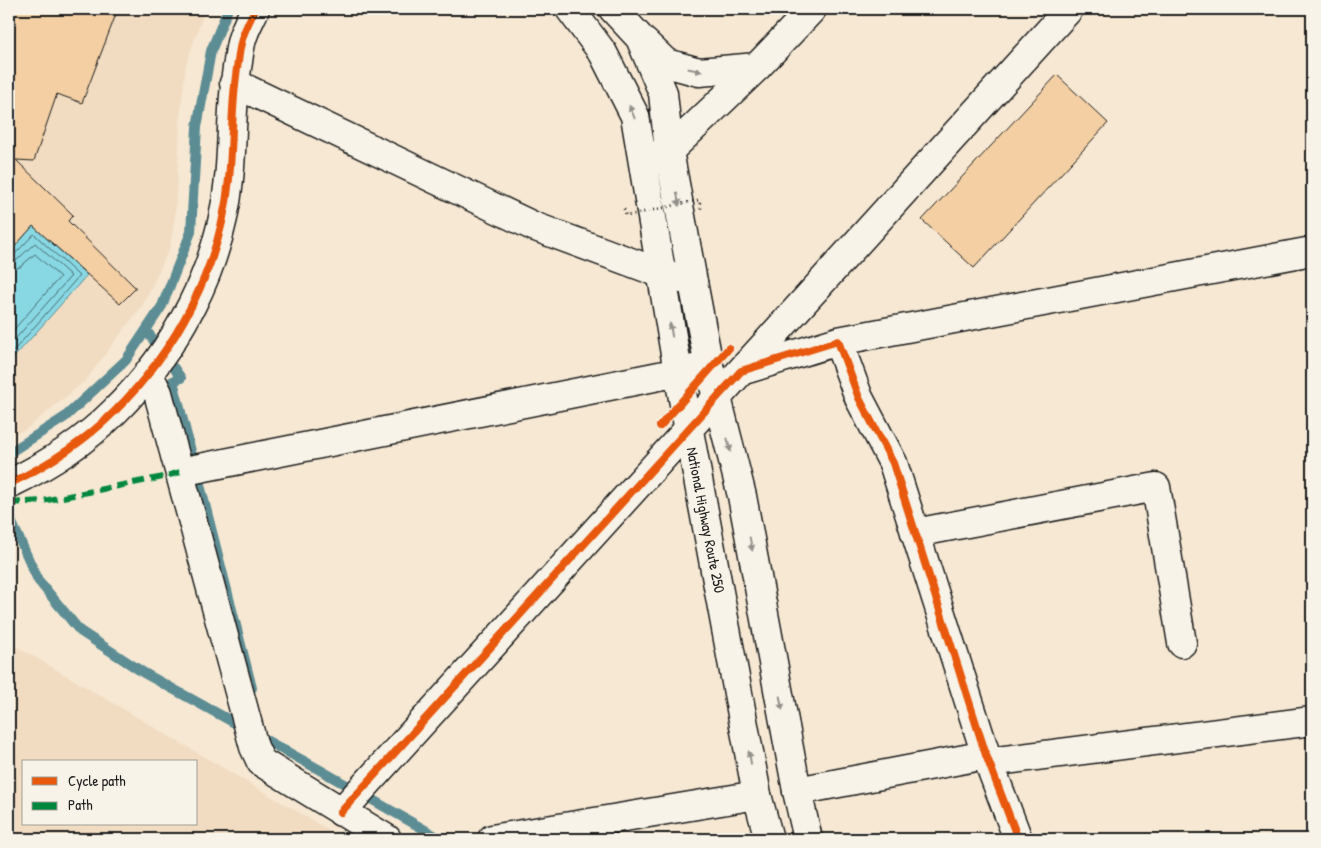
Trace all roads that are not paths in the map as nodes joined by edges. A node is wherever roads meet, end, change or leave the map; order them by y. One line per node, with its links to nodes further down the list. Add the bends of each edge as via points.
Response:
1 (255, 9): 8 (main road, via 242,38)
2 (570, 9): 10 (main road, National Highway Route 250, one-way to 2, via 635,116 603,53)
3 (613, 9): 6 (main road)
4 (812, 9): 7 (main road)
5 (1068, 9): 17 (main road)
6 (640, 38): 7 (main road, one-way to 7, via 666,63 699,72); 9 (main road, via 663,92)
7 (757, 67): 9 (main road)
8 (234, 83): 12 (main road, via 533,226); 18 (main road, via 229,180 222,223 192,304 171,345)
9 (669, 151): 10 (main road); 13 (main road, one-way to 13)
10 (642, 159): 12 (main road, National Highway Route 250)
11 (1312, 251): 14 (main road)
12 (660, 273): 13 (main road); 16 (main road, National Highway Route 250, one-way to 12)
13 (692, 282): 15 (main road)
14 (838, 341): 17 (main road); 23 (main road, via 859,398 893,463)
15 (709, 366): 16 (main road); 19 (main road)
16 (678, 372): 20 (main road, National Highway Route 250); 21 (main road)
17 (741, 372): 19 (main road)
18 (148, 373): 21 (main road, via 158,393); 22 (main road, via 114,412 85,436 35,471)
19 (717, 398): 20 (main road); 27 (main road, one-way to 27, via 742,496)
20 (689, 430): 28 (main road, National Highway Route 250, one-way to 20); 29 (main road)
21 (180, 472): 29 (main road, via 254,747 261,762)
22 (9, 484)
23 (916, 533): 24 (main road, via 1156,487); 26 (main road)
24 (1182, 643)
25 (1312, 720): 26 (main road)
26 (987, 758): 27 (main road); 34 (main road)
27 (797, 791): 33 (main road)
28 (757, 794): 31 (main road); 32 (main road, National Highway Route 250)
29 (344, 807): 30 (main road)
30 (387, 839)
31 (492, 839)
32 (769, 839)
33 (808, 839)
34 (1018, 839)

